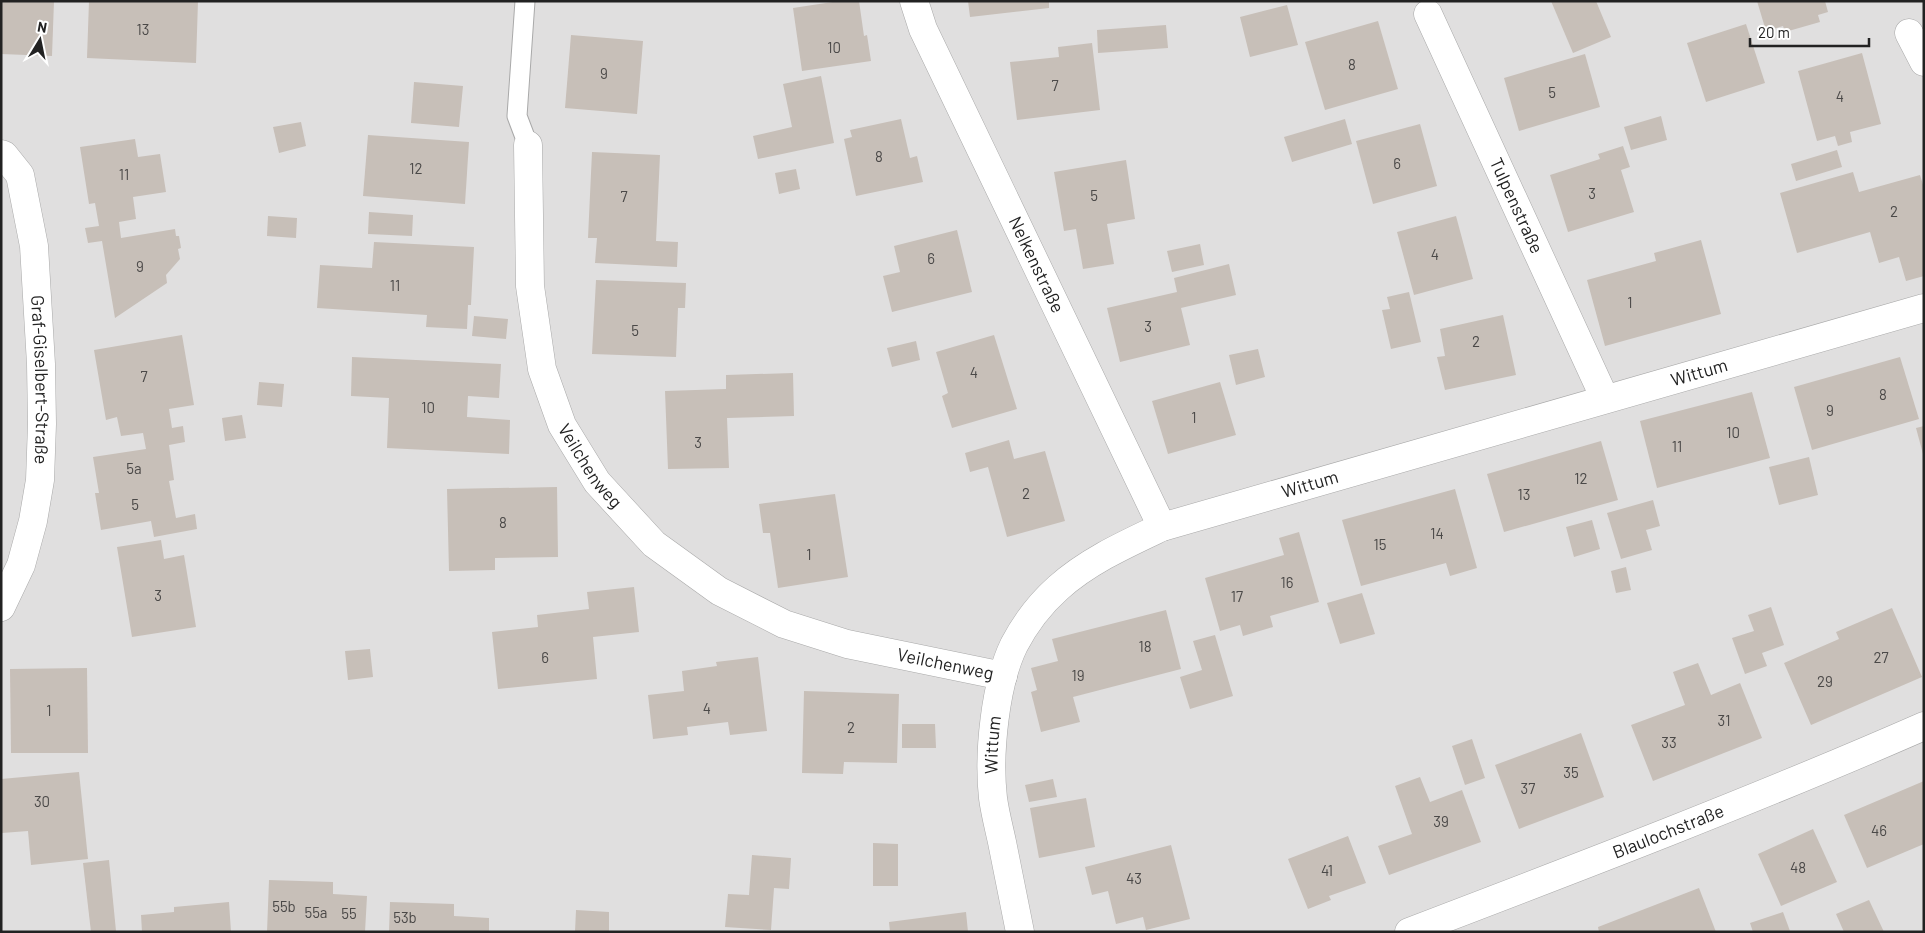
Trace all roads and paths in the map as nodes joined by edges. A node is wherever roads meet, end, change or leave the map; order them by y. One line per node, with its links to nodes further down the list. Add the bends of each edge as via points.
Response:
1 (525, 1): 6 (lane, Veilchenweg, via 518,116)
2 (914, 1): 10 (street, Nelkenstraße, via 923,29)
3 (1428, 14): 9 (street, Tulpenstraße)
4 (1909, 33): 5 (street)
5 (1924, 62)
6 (528, 145): 12 (street, Veilchenweg, via 530,286 542,369 562,425 597,482 654,544 719,591 784,624 847,644)
7 (1, 154): 11 (street, Graf-Giselbert-Straße, via 20,175 34,246 42,424 40,480 32,521 21,566)
8 (1924, 308): 9 (street, Wittum)
9 (1604, 399): 10 (street, Wittum)
10 (1162, 527): 12 (street, Wittum, via 1116,549 1058,588 1031,616 1014,646)
11 (1, 607)
12 (1003, 676): 14 (street, Wittum, via 992,756 993,798)
13 (1924, 726): 15 (street, Blaulochstraße, via 1588,864)
14 (1020, 932)
15 (1409, 932)

